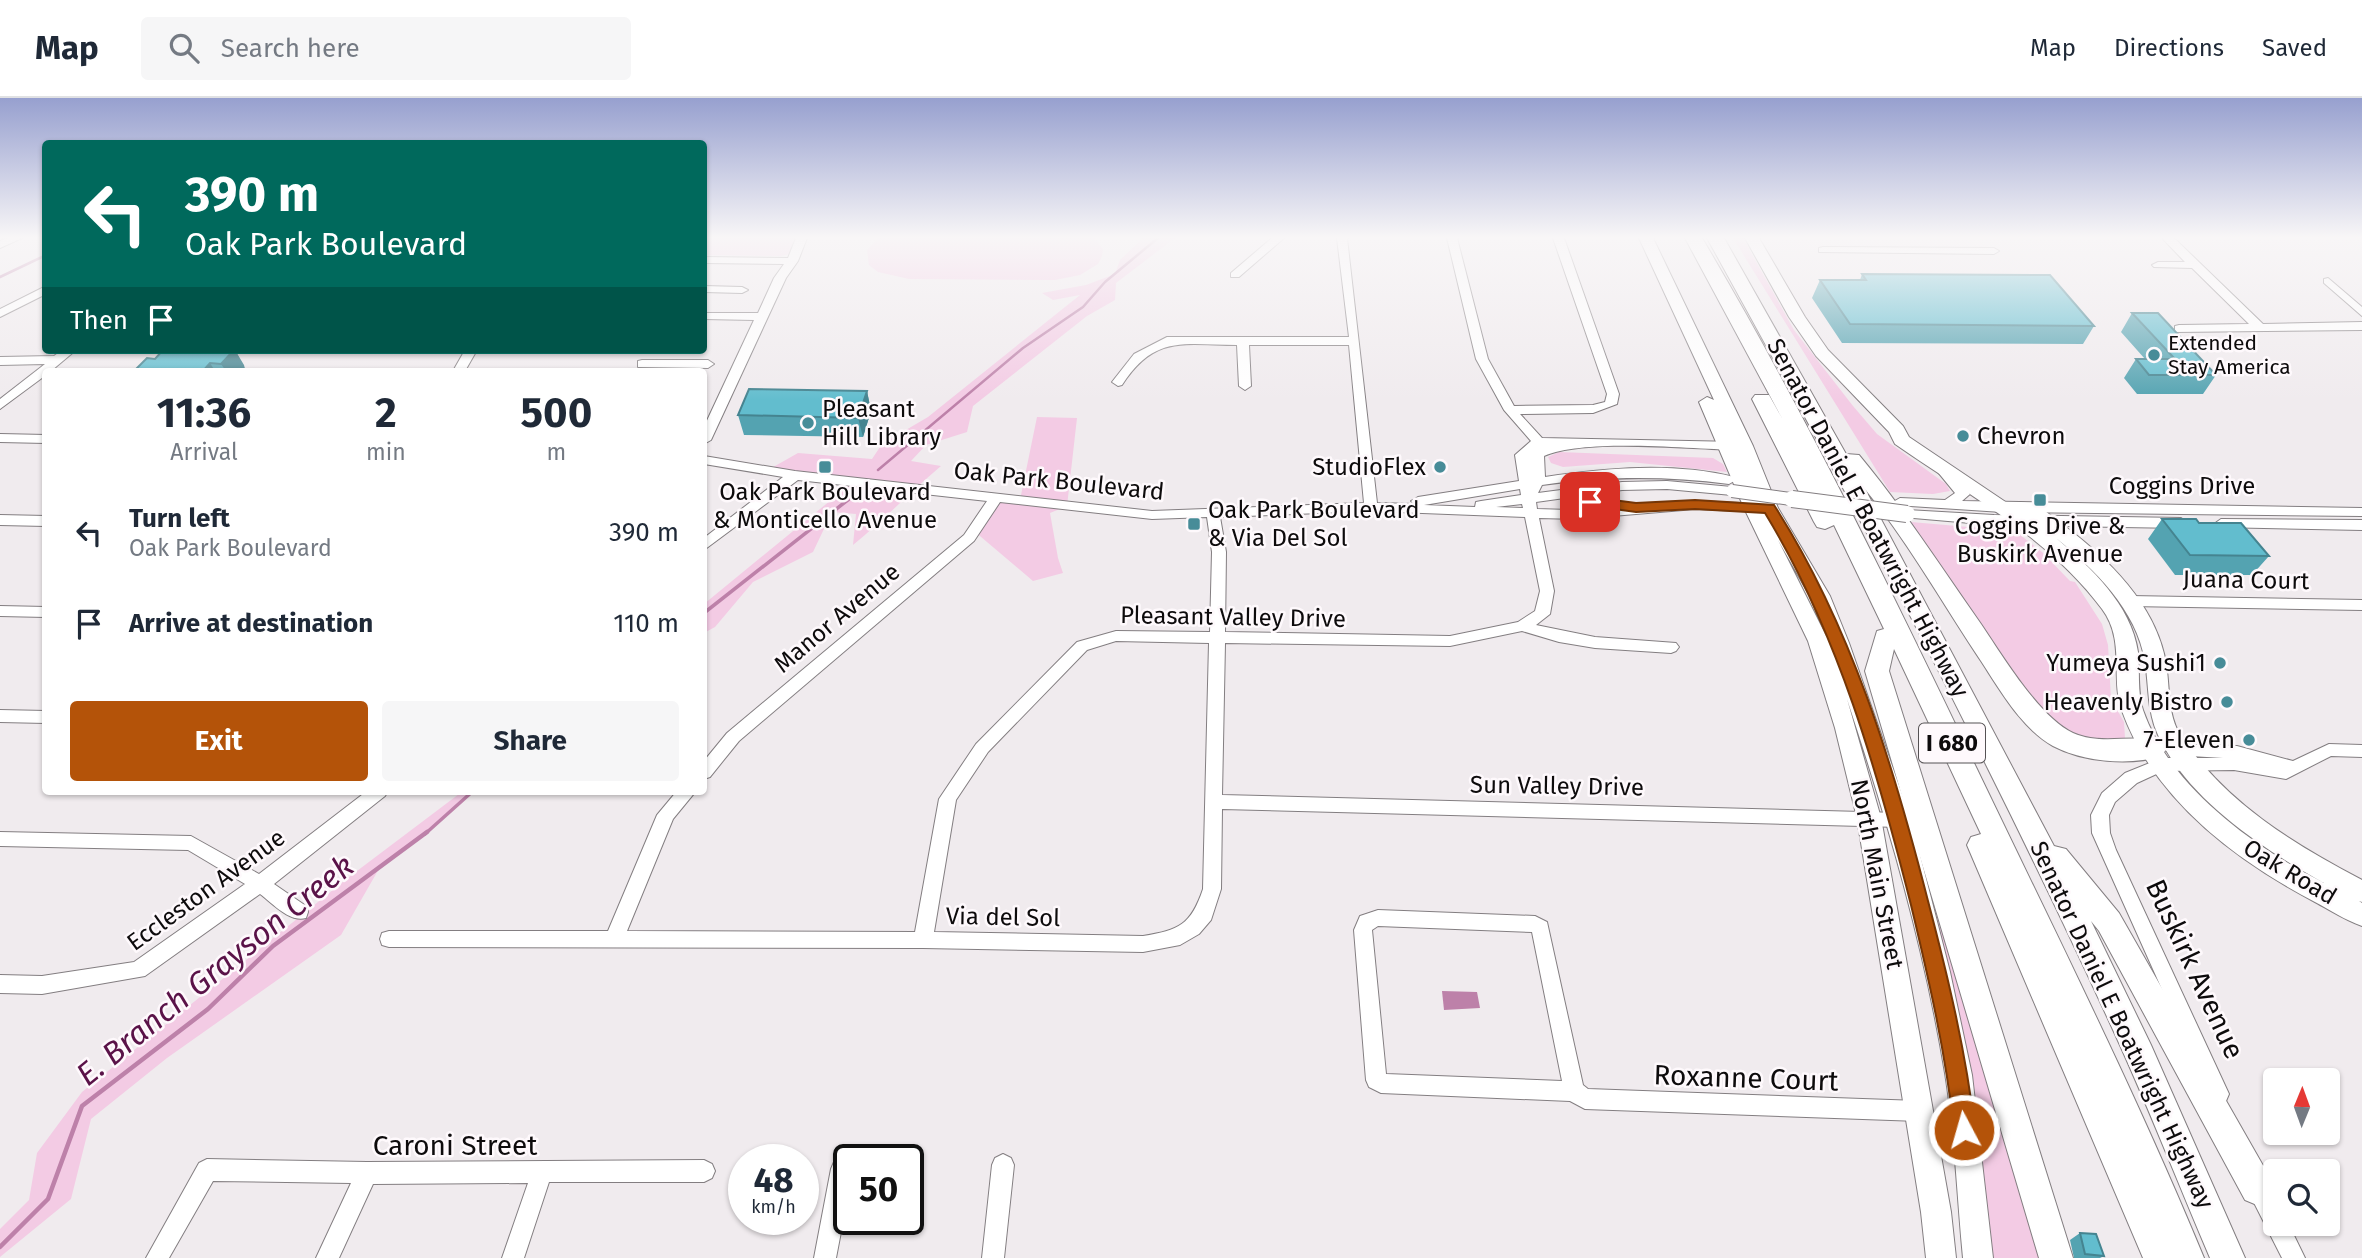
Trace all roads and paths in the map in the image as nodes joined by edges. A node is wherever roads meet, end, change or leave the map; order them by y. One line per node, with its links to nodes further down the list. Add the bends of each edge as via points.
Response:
1 (40, 292): 15 (street)
2 (773, 292): 17 (street)
3 (1349, 292): 22 (street)
4 (1465, 292): 33 (street, via 1482,359)
5 (1578, 292): 33 (street, via 1613,394 1611,404 1593,409)
6 (1659, 292): 41 (main road)
7 (1669, 292): 41 (main road)
8 (1705, 292): 68 (highway, Senator Daniel E Boatwright Highway / I 680)
9 (1723, 292): 110 (highway, I 680, via 1927,692)
10 (1746, 292): 34 (highway, Senator Daniel E Boatwright Highway / I 680)
11 (1783, 292): 35 (main road, via 1822,353)
12 (2223, 292): 20 (street)
13 (2340, 292): 14 (street)
14 (2362, 313)
15 (0, 314)
16 (707, 316): 17 (street)
17 (761, 317): 36 (street)
18 (2362, 326): 20 (street)
19 (2179, 329): 20 (street)
20 (2261, 329)
21 (1243, 340): 22 (street); 30 (street, via 1167,341 1125,369); 31 (street)
22 (1355, 341): 49 (street)
23 (64, 354): 24 (street)
24 (54, 360): 25 (street); 28 (street)
25 (0, 361)
26 (708, 364): 27 (street)
27 (640, 367)
28 (44, 368)
29 (42, 370): 32 (street)
30 (1118, 382)
31 (1245, 386)
32 (0, 405)
33 (1510, 410): 39 (street)
34 (1815, 414): 73 (highway, via 1878,491 2042,724 2062,739 2084,747); 81 (highway, Senator Daniel E Boatwright Highway / I 680)
35 (1897, 430): 43 (main road, via 1901,440); 56 (main road, via 1914,434)
36 (707, 434)
37 (0, 438): 38 (street)
38 (42, 439)
39 (1539, 442): 40 (street); 45 (street, via 1522,455)
40 (1586, 444): 41 (street); 45 (street, via 1540,452)
41 (1735, 446): 51 (main road)
42 (707, 460): 44 (street, Oak Park Boulevard)
43 (1944, 471): 48 (street, via 1963,494); 53 (main road)
44 (795, 475): 47 (street, Oak Park Boulevard); 61 (street)
45 (1531, 482): 46 (street, Oak Park Boulevard, via 1640,472); 49 (street, Oak Park Boulevard); 50 (street)
46 (1731, 486): 50 (street, Oak Park Boulevard, via 1595,488); 52 (street, Oak Park Boulevard, bridge)
47 (996, 498): 55 (street, Oak Park Boulevard, via 1152,514); 75 (street, Manor Avenue, via 969,538 733,737)
48 (1946, 506): 52 (street, Oak Park Boulevard); 53 (street, Oak Park Boulevard)
49 (1371, 507): 50 (street, Oak Park Boulevard); 55 (street, Oak Park Boulevard)
50 (1529, 507): 51 (street, Oak Park Boulevard, via 1577,515 1695,505); 66 (street, via 1547,591 1542,614)
51 (1761, 508): 79 (main road, North Main Street, via 1818,641); 80 (main road, North Main Street, via 1820,596)
52 (1904, 508): 56 (street, Oak Park Boulevard)
53 (2002, 508): 56 (main road)
54 (2362, 512): 56 (street, Coggins Drive)
55 (1213, 514): 67 (street, Via del Sol, via 1219,552)
56 (2024, 515): 59 (main road); 73 (main road, via 2111,607 2127,640 2131,705 2140,729)
57 (0, 520): 58 (street)
58 (42, 521)
59 (2046, 522): 60 (street, Coggins Drive); 62 (main road, via 2076,545)
60 (2362, 525)
61 (707, 543)
62 (2130, 601): 63 (street, Juana Court); 73 (main road, via 2145,624 2154,653 2159,710)
63 (2362, 605)
64 (0, 611): 65 (street)
65 (42, 612)
66 (1522, 626): 67 (street, Pleasant Valley Drive, via 1450,641); 69 (street, via 1608,646)
67 (1216, 637): 78 (street, Via del Sol); 89 (street, Pleasant Valley Drive, via 1116,636 1082,646 982,748 948,799)
68 (1885, 637): 108 (highway, via 1877,671); 109 (highway, Senator Daniel E Boatwright Highway / I 680, via 1964,806)
69 (1671, 647)
70 (0, 716): 71 (street)
71 (42, 717)
72 (2362, 751): 74 (street, via 2329,750)
73 (2171, 758): 74 (street, via 2228,750); 74 (street, via 2238,765 2255,776 2275,779); 84 (main road, Oak Road, via 2270,841); 86 (main road, Oak Road, via 2190,798 2256,856); 97 (street, Buskirk Avenue, via 2113,792 2100,815 2101,833 2207,1065)
74 (2292, 767)
75 (707, 768)
76 (374, 795): 83 (street, Eccleston Avenue)
77 (684, 795): 88 (street, via 666,815)
78 (1214, 802): 79 (street, Sun Valley Drive); 89 (street, Via del Sol, via 1212,889 1199,921 1184,935 1143,944)
79 (1869, 818): 80 (street, Sun Valley Drive); 92 (main road, North Main Street)
80 (1899, 820): 107 (main road, North Main Street, via 1959,1074)
81 (2029, 824): 97 (highway, via 2109,922); 111 (highway, Senator Daniel E Boatwright Highway / I 680, via 2128,1029)
82 (0, 839): 83 (street, via 191,843)
83 (260, 884): 85 (street); 90 (street, Eccleston Avenue, via 138,970 42,985)
84 (2362, 892)
85 (299, 912)
86 (2362, 915)
87 (389, 939): 88 (street, Via del Sol)
88 (614, 939): 89 (street, Via del Sol)
89 (923, 940)
90 (0, 984)
91 (1574, 1091): 91 (street, Roxanne Court, via 1542,932 1535,924 1378,918 1367,922 1363,930 1376,1080); 92 (street, Roxanne Court, via 1596,1101)
92 (1919, 1111): 106 (main road, North Main Street)
93 (1003, 1165): 105 (street)
94 (704, 1171): 95 (street, Caroni Street)
95 (542, 1172): 96 (street, Caroni Street); 103 (street)
96 (367, 1173): 101 (street, Caroni Street, via 206,1170); 102 (street)
97 (2257, 1188): 98 (street, Buskirk Avenue)
98 (2263, 1199)
99 (833, 1216): 104 (street)
100 (2282, 1236): 112 (street, Buskirk Avenue)
101 (157, 1258)
102 (327, 1258)
103 (513, 1258)
104 (825, 1258)
105 (993, 1258)
106 (1941, 1258)
107 (1978, 1258)
108 (2056, 1258)
109 (2161, 1258)
110 (2187, 1258)
111 (2228, 1258)
112 (2294, 1258)

